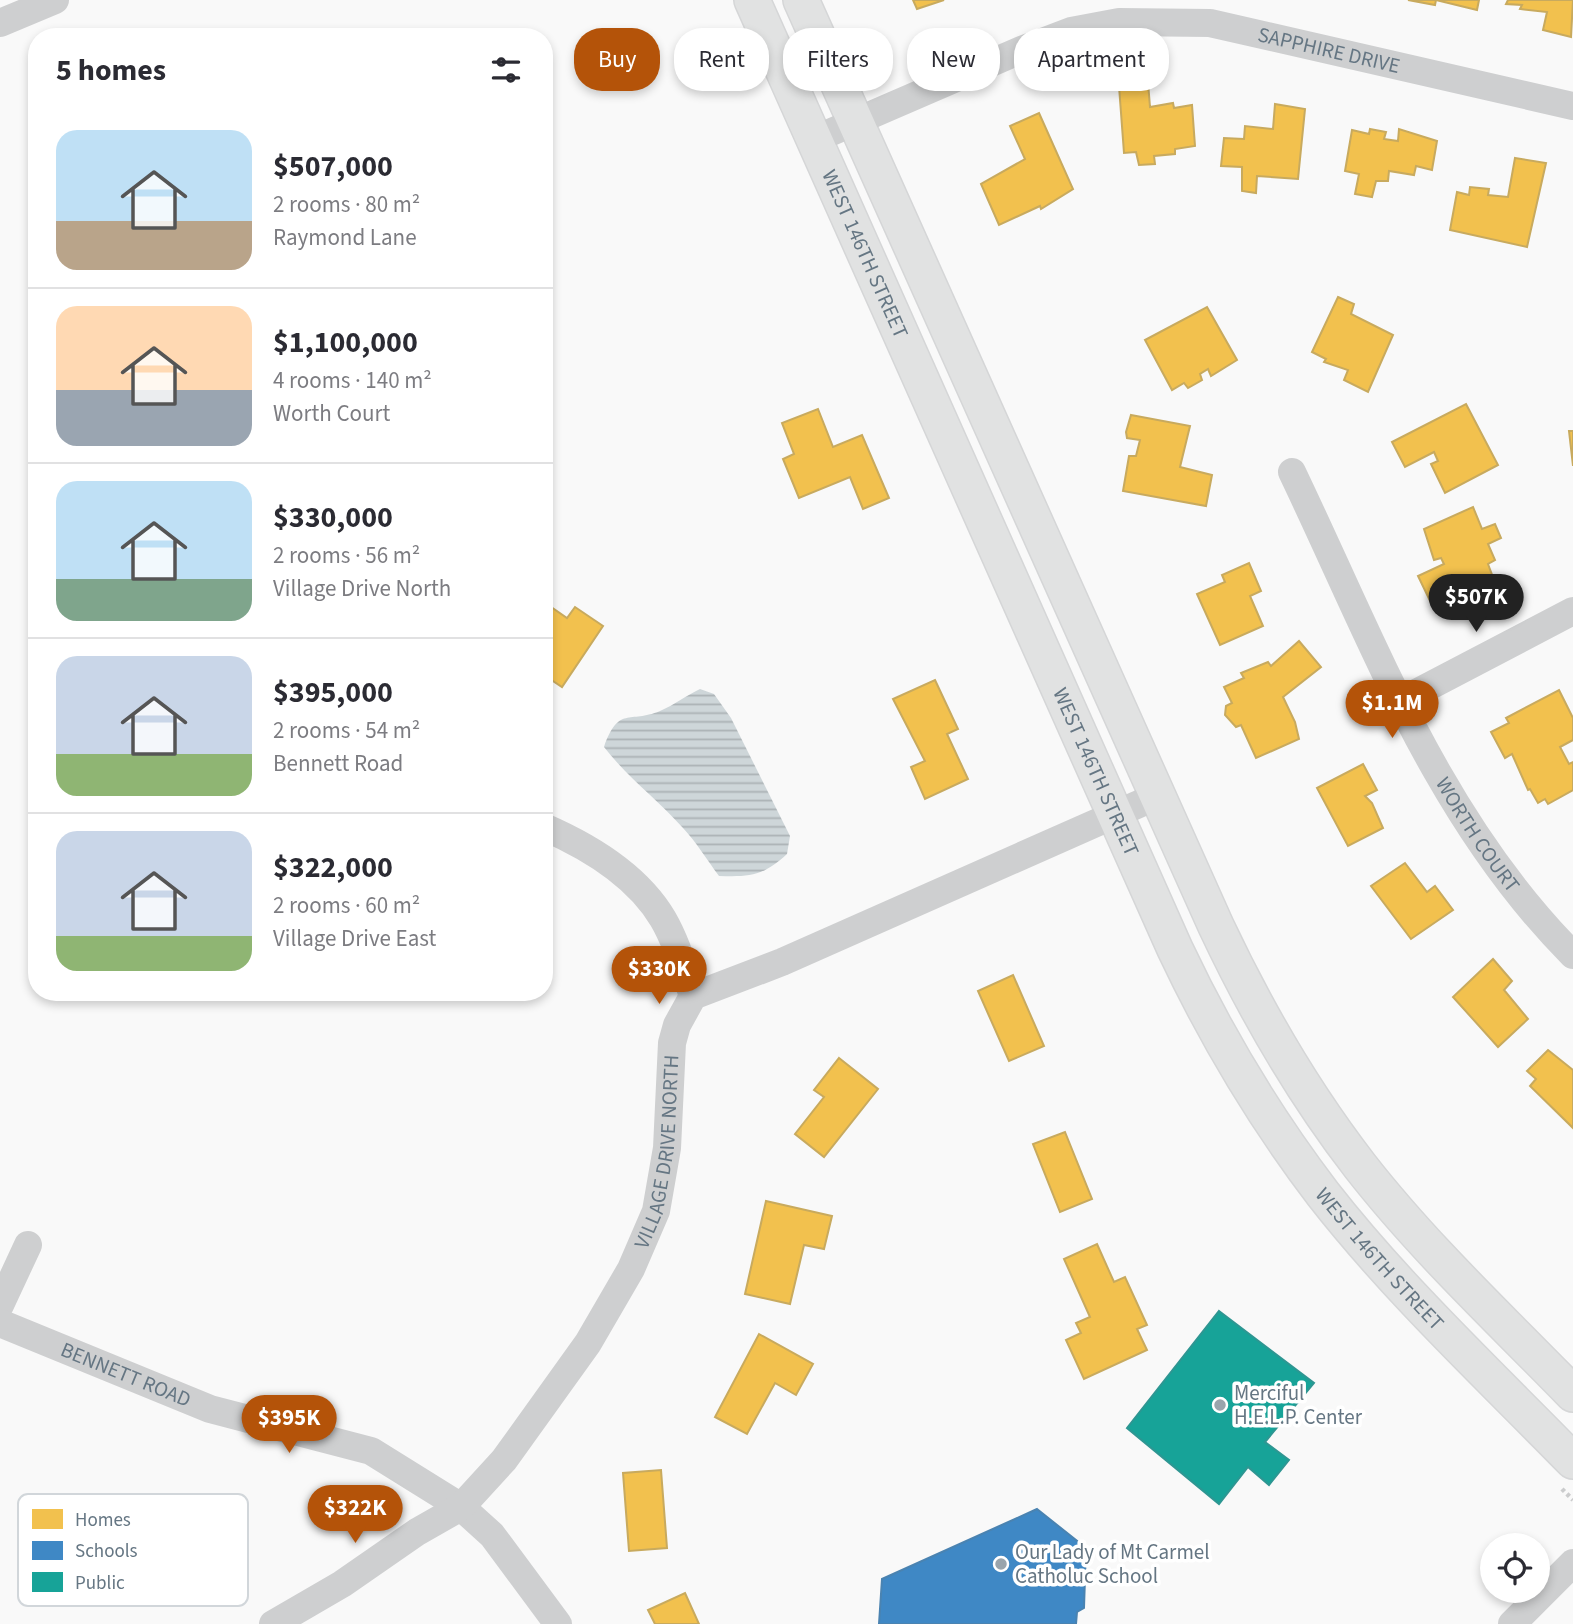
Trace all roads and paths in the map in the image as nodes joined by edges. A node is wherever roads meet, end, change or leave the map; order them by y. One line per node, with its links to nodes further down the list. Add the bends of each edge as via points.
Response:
1 (55, 0): 4 (street)
2 (752, 0): 7 (main road, WEST 146TH STREET)
3 (802, 0): 6 (main road, WEST 146TH STREET)
4 (0, 23)
5 (1573, 106): 6 (street, SAPPHIRE DRIVE, via 1210,23 1163,20 1071,31)
6 (855, 121): 7 (street, SAPPHIRE DRIVE); 11 (main road, WEST 146TH STREET)
7 (813, 140): 12 (main road, WEST 146TH STREET)
8 (1292, 472): 10 (street, WORTH COURT)
9 (1573, 611): 10 (street)
10 (1401, 701): 14 (street, WORTH COURT, via 1432,768 1464,821 1529,909)
11 (1157, 796): 12 (street); 19 (main road, WEST 146TH STREET, via 1236,969 1283,1055 1326,1119 1422,1238)
12 (1115, 815): 15 (street, via 782,962); 20 (main road, WEST 146TH STREET, via 1196,993 1242,1076 1290,1148 1384,1265)
13 (553, 831): 15 (street, via 587,846 627,877 663,918)
14 (1573, 955)
15 (693, 996): 21 (street, VILLAGE DRIVE NORTH, via 672,1043 662,1192 649,1230 588,1343 504,1460)
16 (28, 1245): 17 (street)
17 (0, 1305)
18 (0, 1323): 21 (street, BENNETT ROAD, via 210,1409 371,1451)
19 (1573, 1394)
20 (1573, 1461)
21 (461, 1507): 23 (street, VILLAGE DRIVE NORTH); 24 (street, BENNETT ROAD, via 506,1552)
22 (1573, 1563): 25 (street)
23 (273, 1624)
24 (558, 1624)
25 (1512, 1624)

